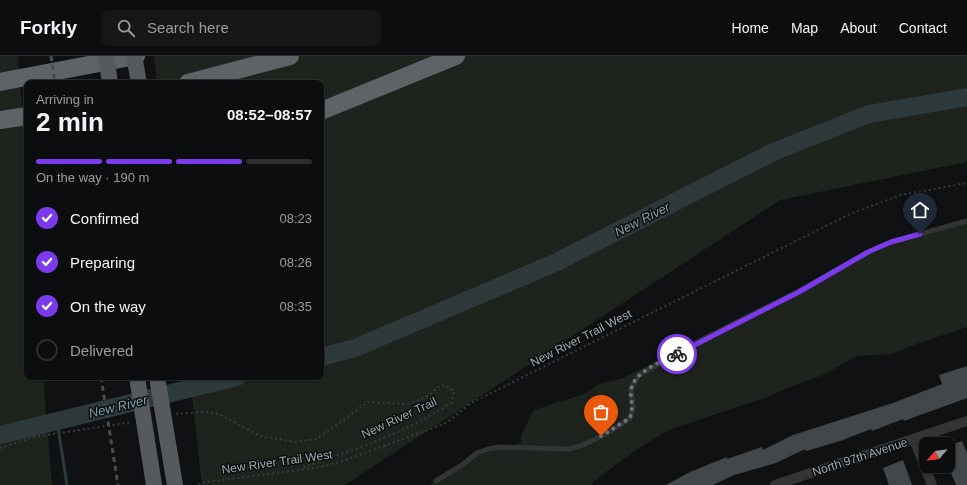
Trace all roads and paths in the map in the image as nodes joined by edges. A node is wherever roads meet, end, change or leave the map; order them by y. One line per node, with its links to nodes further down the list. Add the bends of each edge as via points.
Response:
1 (106, 56): 5 (highway, bridge)
2 (135, 56): 6 (highway, bridge); 8 (highway, via 68,71)
3 (290, 56): 7 (highway)
4 (456, 56): 9 (highway)
5 (110, 80)
6 (139, 80)
7 (199, 80)
8 (0, 82)
9 (324, 110)
10 (24, 116): 11 (highway)
11 (0, 120)
12 (967, 183): 21 (path, New River Trail West, via 901,195 850,214 475,401 444,424 343,461)
13 (967, 220): 22 (lane, via 891,242 868,252 799,292 703,339 639,375 631,390 633,408 630,418 590,442 568,449 488,449 477,453)
14 (137, 380): 24 (highway, bridge)
15 (158, 380): 25 (highway, bridge)
16 (174, 414): 21 (path, New River Trail, via 219,414 260,436 296,442 317,439 368,402 409,404 428,396 438,387 444,386 454,391 451,403 430,416)
17 (137, 421): 20 (path, via 34,437)
18 (967, 421): 19 (street, North 97th Avenue)
19 (914, 439): 23 (street, North 97th Avenue); 28 (street)
20 (0, 448)
21 (295, 470): 26 (path, New River Trail West)
22 (436, 481)
23 (797, 482): 27 (street, North 97th Avenue)
24 (154, 485)
25 (175, 485)
26 (198, 485)
27 (775, 485)
28 (932, 485)

